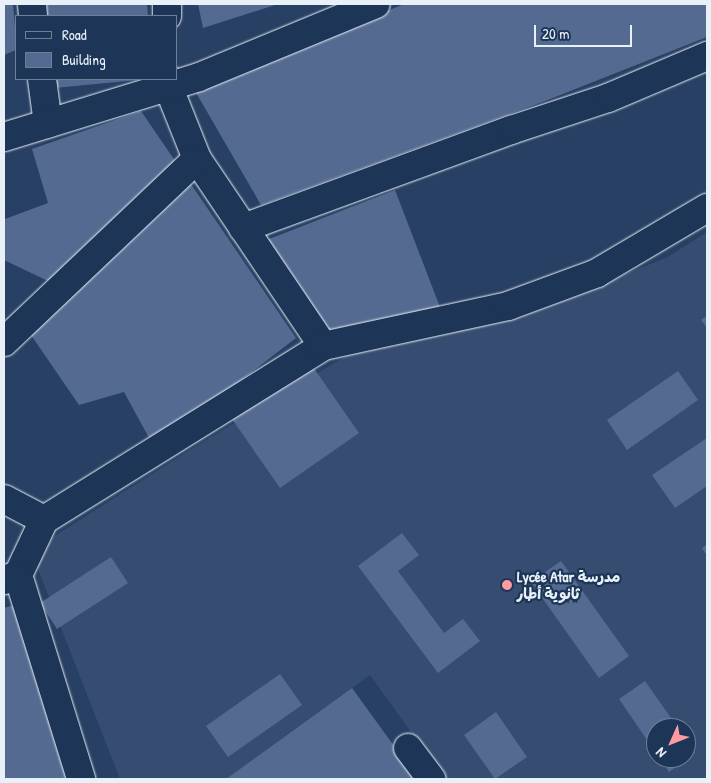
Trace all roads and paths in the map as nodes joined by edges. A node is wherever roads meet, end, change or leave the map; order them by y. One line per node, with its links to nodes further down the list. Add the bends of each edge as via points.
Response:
1 (376, 4): 4 (street, via 199,77)
2 (707, 56): 9 (street, via 608,98 501,133)
3 (42, 80): 5 (street)
4 (168, 83): 5 (street); 7 (street)
5 (48, 124): 6 (street)
6 (4, 137)
7 (197, 159): 9 (street); 10 (street)
8 (707, 208): 11 (street, via 596,274 508,306)
9 (243, 228): 11 (street)
10 (4, 342)
11 (323, 346): 13 (street)
12 (4, 499): 13 (street)
13 (44, 520): 14 (street)
14 (11, 578): 16 (street)
15 (408, 748): 17 (street)
16 (81, 779)
17 (431, 779)

